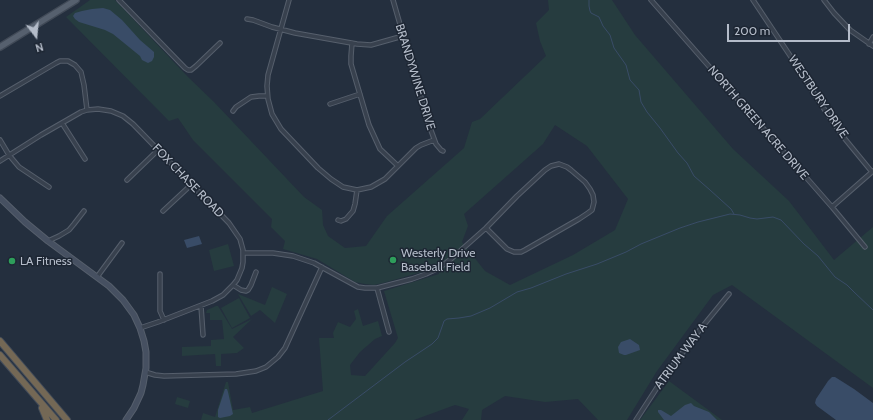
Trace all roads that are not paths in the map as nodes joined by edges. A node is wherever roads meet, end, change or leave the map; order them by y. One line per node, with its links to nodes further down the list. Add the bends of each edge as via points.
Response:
1 (76, 0): 15 (main road)
2 (119, 0): 12 (street, via 188,70 196,66)
3 (289, 0): 9 (street)
4 (393, 0): 10 (street, BRANDYWINE DRIVE)
5 (651, 0): 37 (street, NORTH GREEN ACRE DRIVE)
6 (753, 0): 31 (street, WESTBURY DRIVE, via 828,115)
7 (824, 0): 14 (street, via 850,30)
8 (247, 19): 9 (street)
9 (281, 30): 13 (street); 18 (street, via 268,75)
10 (403, 36): 13 (street, via 371,45); 24 (street, BRANDYWINE DRIVE)
11 (873, 37): 14 (street)
12 (220, 43)
13 (352, 44): 16 (street, via 352,64)
14 (871, 45)
15 (0, 47)
16 (360, 94): 19 (street); 30 (street, via 380,150)
17 (0, 96): 20 (street, via 56,62 68,61 76,65 80,72)
18 (267, 96): 21 (street, via 251,97); 35 (street, via 270,109 281,129 301,151 335,182)
19 (330, 104)
20 (87, 110): 22 (street, FOX CHASE ROAD); 25 (street, FOX CHASE ROAD, via 105,110 123,116)
21 (233, 111)
22 (62, 123): 27 (street, FOX CHASE ROAD); 28 (street)
23 (0, 140): 27 (street)
24 (434, 140): 26 (street, BRANDYWINE DRIVE); 30 (street, via 416,148)
25 (158, 150): 32 (street); 33 (street, FOX CHASE ROAD)
26 (443, 151)
27 (9, 155): 29 (street, FOX CHASE ROAD); 34 (street, via 22,170)
28 (85, 159)
29 (0, 161)
30 (398, 166): 35 (street, via 372,188)
31 (872, 172): 37 (street)
32 (127, 180)
33 (192, 184): 39 (street); 45 (street, FOX CHASE ROAD, via 233,228 242,244)
34 (49, 187)
35 (357, 190): 40 (street, via 353,211 346,219)
36 (0, 198): 42 (street)
37 (832, 207): 44 (street, NORTH GREEN ACRE DRIVE)
38 (84, 211): 42 (street, via 72,227)
39 (163, 211)
40 (338, 220)
41 (486, 228): 41 (street, via 507,249 521,252 592,210 593,195 568,167 560,164 551,166); 51 (street, via 439,268 412,279)
42 (48, 241): 49 (street)
43 (122, 243): 49 (street)
44 (865, 247)
45 (243, 253): 46 (street, via 280,253); 50 (street, FOX CHASE ROAD, via 242,268)
46 (322, 267): 51 (street, via 358,287); 60 (street, via 288,343 278,357 266,367 254,372 236,374 164,376)
47 (256, 272): 50 (street, via 248,290 241,290)
48 (160, 274): 54 (street, via 159,298)
49 (97, 277): 55 (street, via 124,300)
50 (234, 285): 53 (street, FOX CHASE ROAD, via 221,297)
51 (377, 288): 56 (street)
52 (729, 294): 66 (street, ATRIUM WAY A, via 662,380)
53 (201, 306): 54 (street, FOX CHASE ROAD); 57 (street)
54 (164, 320): 55 (street, FOX CHASE ROAD)
55 (140, 328): 60 (street, via 146,352)
56 (390, 332)
57 (203, 335)
58 (0, 341): 64 (highway)
59 (0, 355): 61 (highway)
60 (146, 372): 65 (street, via 139,397)
61 (35, 396): 62 (highway); 63 (highway)
62 (47, 420)
63 (56, 420)
64 (67, 420)
65 (126, 420)
66 (636, 420)

